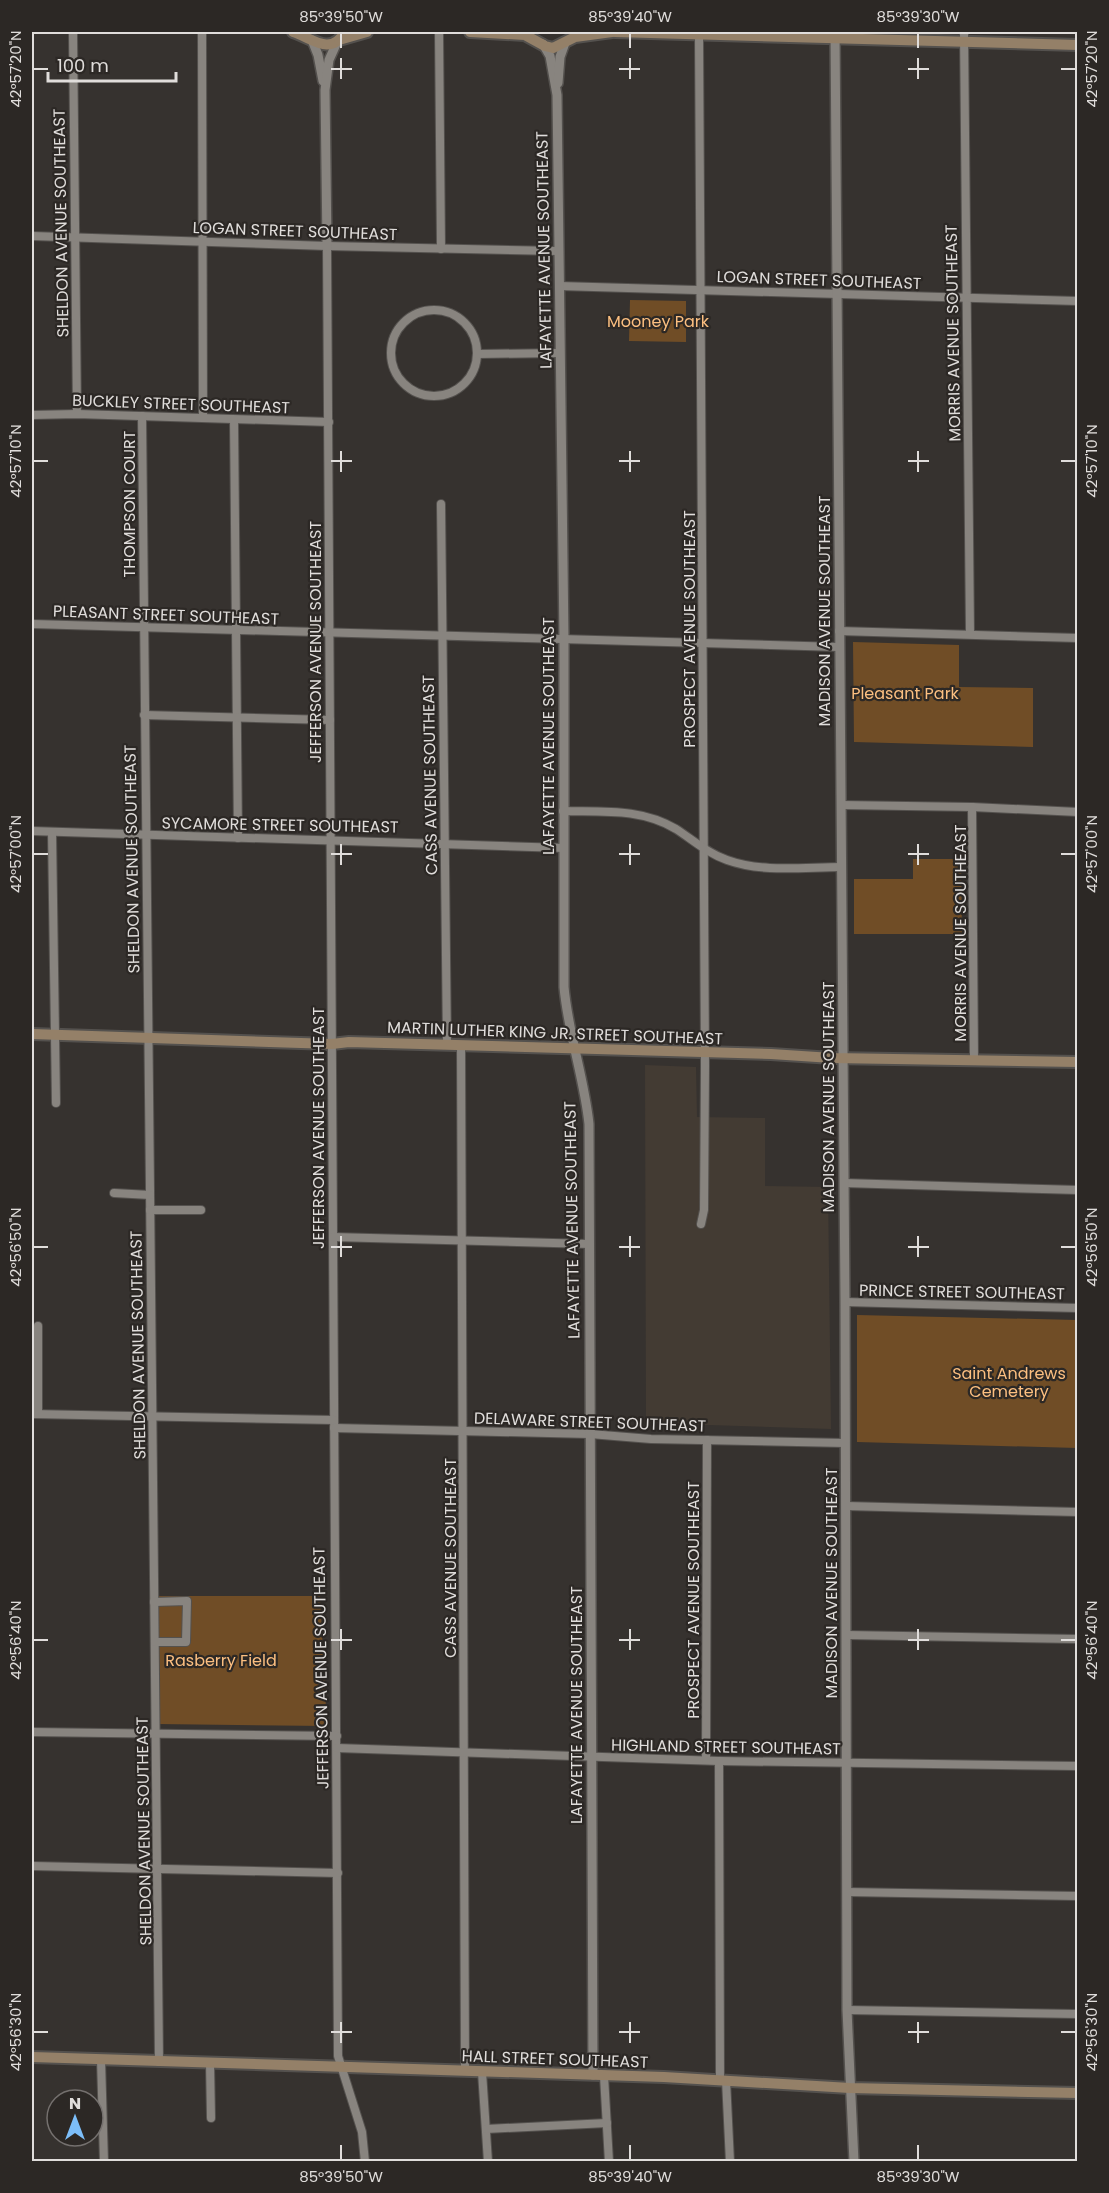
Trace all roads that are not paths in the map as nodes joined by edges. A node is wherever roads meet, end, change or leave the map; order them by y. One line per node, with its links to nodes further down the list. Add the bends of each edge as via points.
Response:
1 (73, 32): 22 (street, SHELDON AVENUE SOUTHEAST)
2 (202, 32): 23 (street)
3 (293, 32): 13 (main road)
4 (367, 32): 14 (main road)
5 (439, 32): 25 (street)
6 (470, 32): 17 (main road, via 518,34)
7 (536, 32): 17 (main road)
8 (614, 32): 10 (main road); 15 (main road)
9 (964, 32): 16 (street, MORRIS AVENUE SOUTHEAST)
10 (699, 34): 11 (main road); 28 (street, PROSPECT AVENUE SOUTHEAST)
11 (718, 34): 12 (main road)
12 (835, 35): 16 (main road); 29 (street, MADISON AVENUE SOUTHEAST)
13 (309, 37): 14 (main road, via 322,45); 19 (street, JEFFERSON AVENUE SOUTHEAST, via 318,55)
14 (340, 37): 19 (street, JEFFERSON AVENUE SOUTHEAST, via 330,56)
15 (566, 39): 17 (main road, via 553,48); 20 (street, via 560,57)
16 (964, 43): 18 (main road); 30 (street, MORRIS AVENUE SOUTHEAST)
17 (542, 44): 20 (street, LAFAYETTE AVENUE SOUTHEAST, via 549,56)
18 (1077, 45)
19 (326, 90): 24 (street, JEFFERSON AVENUE SOUTHEAST)
20 (557, 95): 26 (street, LAFAYETTE AVENUE SOUTHEAST)
21 (32, 236): 22 (street, LOGAN STREET SOUTHEAST)
22 (76, 237): 23 (street, LOGAN STREET SOUTHEAST); 34 (street, SHELDON AVENUE SOUTHEAST)
23 (202, 242): 24 (street, LOGAN STREET SOUTHEAST); 37 (street)
24 (327, 246): 25 (street, LOGAN STREET SOUTHEAST); 39 (street, JEFFERSON AVENUE SOUTHEAST)
25 (441, 249): 26 (street, LOGAN STREET SOUTHEAST)
26 (558, 251): 27 (street, LAFAYETTE AVENUE SOUTHEAST)
27 (559, 286): 28 (street, LOGAN STREET SOUTHEAST); 32 (street, LAFAYETTE AVENUE SOUTHEAST)
28 (700, 290): 29 (street, LOGAN STREET SOUTHEAST); 50 (street, PROSPECT AVENUE SOUTHEAST)
29 (838, 294): 30 (street, LOGAN STREET SOUTHEAST); 44 (street, MADISON AVENUE SOUTHEAST)
30 (966, 299): 31 (street, LOGAN STREET SOUTHEAST); 46 (street, MORRIS AVENUE SOUTHEAST)
31 (1077, 301)
32 (560, 353): 33 (street); 49 (street, LAFAYETTE AVENUE SOUTHEAST)
33 (477, 354): 33 (street, via 474,336 464,321 448,312 430,310 403,323 393,338 391,350 395,372 402,381 410,389 432,396 464,384 471,376)
34 (76, 414): 35 (street, BUCKLEY STREET SOUTHEAST); 36 (street, BUCKLEY STREET SOUTHEAST)
35 (32, 415)
36 (142, 416): 37 (street, BUCKLEY STREET SOUTHEAST); 42 (street, THOMPSON COURT)
37 (203, 418): 38 (street, BUCKLEY STREET SOUTHEAST)
38 (234, 420): 39 (street, BUCKLEY STREET SOUTHEAST); 43 (street)
39 (329, 422): 45 (street, JEFFERSON AVENUE SOUTHEAST)
40 (441, 504): 47 (street, CASS AVENUE SOUTHEAST)
41 (32, 624): 42 (street, PLEASANT STREET SOUTHEAST)
42 (143, 627): 43 (street, PLEASANT STREET SOUTHEAST); 52 (street, SHELDON AVENUE SOUTHEAST)
43 (236, 630): 45 (street, PLEASANT STREET SOUTHEAST); 53 (street)
44 (839, 631): 46 (street); 51 (street, MADISON AVENUE SOUTHEAST)
45 (331, 634): 47 (street, PLEASANT STREET SOUTHEAST); 54 (street, JEFFERSON AVENUE SOUTHEAST)
46 (969, 634): 48 (street)
47 (441, 636): 49 (street, PLEASANT STREET SOUTHEAST); 64 (street, CASS AVENUE SOUTHEAST)
48 (1077, 638)
49 (564, 640): 50 (street, PLEASANT STREET SOUTHEAST); 57 (street, LAFAYETTE AVENUE SOUTHEAST)
50 (702, 643): 51 (street, PLEASANT STREET SOUTHEAST); 66 (street, PROSPECT AVENUE SOUTHEAST)
51 (838, 647): 55 (street, MADISON AVENUE SOUTHEAST)
52 (144, 715): 53 (street); 61 (street, SHELDON AVENUE SOUTHEAST)
53 (237, 717): 54 (street); 62 (street)
54 (330, 720): 63 (street, JEFFERSON AVENUE SOUTHEAST)
55 (841, 805): 56 (street); 67 (street, MADISON AVENUE SOUTHEAST)
56 (972, 807): 58 (street); 77 (street, MORRIS AVENUE SOUTHEAST)
57 (563, 811): 65 (street, LAFAYETTE AVENUE SOUTHEAST); 66 (street, via 648,816 677,830)
58 (1077, 812)
59 (32, 831): 60 (street, SYCAMORE STREET SOUTHEAST)
60 (52, 831): 61 (street, SYCAMORE STREET SOUTHEAST); 69 (street)
61 (146, 835): 62 (street, SYCAMORE STREET SOUTHEAST); 70 (street, SHELDON AVENUE SOUTHEAST)
62 (238, 838): 63 (street, SYCAMORE STREET SOUTHEAST)
63 (331, 840): 64 (street, SYCAMORE STREET SOUTHEAST); 71 (street, JEFFERSON AVENUE SOUTHEAST)
64 (445, 843): 65 (street, SYCAMORE STREET SOUTHEAST); 72 (street, CASS AVENUE SOUTHEAST)
65 (564, 848): 74 (street, LAFAYETTE AVENUE SOUTHEAST, via 564,987)
66 (704, 850): 67 (street, via 750,866); 75 (street, PROSPECT AVENUE SOUTHEAST)
67 (842, 867): 76 (street, MADISON AVENUE SOUTHEAST)
68 (32, 1034): 69 (main road, MARTIN LUTHER KING JR. STREET SOUTHEAST)
69 (55, 1035): 70 (main road, MARTIN LUTHER KING JR. STREET SOUTHEAST); 79 (street)
70 (148, 1038): 71 (main road, MARTIN LUTHER KING JR. STREET SOUTHEAST); 83 (street, SHELDON AVENUE SOUTHEAST)
71 (332, 1044): 72 (main road, MARTIN LUTHER KING JR. STREET SOUTHEAST); 87 (street, JEFFERSON AVENUE SOUTHEAST)
72 (447, 1045): 73 (main road, MARTIN LUTHER KING JR. STREET SOUTHEAST)
73 (461, 1045): 74 (main road, MARTIN LUTHER KING JR. STREET SOUTHEAST); 88 (street, CASS AVENUE SOUTHEAST)
74 (576, 1049): 75 (main road, MARTIN LUTHER KING JR. STREET SOUTHEAST); 89 (street, LAFAYETTE AVENUE SOUTHEAST, via 589,1124)
75 (705, 1052): 76 (main road, MARTIN LUTHER KING JR. STREET SOUTHEAST); 86 (street, PROSPECT AVENUE SOUTHEAST)
76 (843, 1058): 77 (main road, MARTIN LUTHER KING JR. STREET SOUTHEAST); 80 (street, MADISON AVENUE SOUTHEAST)
77 (974, 1060): 78 (main road, MARTIN LUTHER KING JR. STREET SOUTHEAST)
78 (1077, 1062)
79 (56, 1103)
80 (844, 1183): 81 (street); 90 (street, MADISON AVENUE SOUTHEAST)
81 (1077, 1190)
82 (114, 1193): 83 (street)
83 (150, 1195): 84 (street, SHELDON AVENUE SOUTHEAST)
84 (150, 1210): 85 (street); 94 (street, SHELDON AVENUE SOUTHEAST)
85 (201, 1210)
86 (701, 1224)
87 (333, 1237): 88 (street); 95 (street, JEFFERSON AVENUE SOUTHEAST)
88 (462, 1240): 89 (street); 96 (street, CASS AVENUE SOUTHEAST)
89 (590, 1245): 97 (street, LAFAYETTE AVENUE SOUTHEAST)
90 (845, 1302): 91 (street, PRINCE STREET SOUTHEAST); 99 (street, MADISON AVENUE SOUTHEAST)
91 (1077, 1308)
92 (38, 1326): 93 (street)
93 (35, 1414): 94 (street, DELAWARE STREET SOUTHEAST)
94 (152, 1418): 95 (street, DELAWARE STREET SOUTHEAST); 102 (street, SHELDON AVENUE SOUTHEAST)
95 (334, 1424): 96 (street, DELAWARE STREET SOUTHEAST); 108 (street, JEFFERSON AVENUE SOUTHEAST)
96 (463, 1432): 97 (street, DELAWARE STREET SOUTHEAST); 110 (street, CASS AVENUE SOUTHEAST)
97 (590, 1434): 98 (street, DELAWARE STREET SOUTHEAST); 111 (street, LAFAYETTE AVENUE SOUTHEAST)
98 (707, 1440): 99 (street, DELAWARE STREET SOUTHEAST); 112 (street, PROSPECT AVENUE SOUTHEAST)
99 (845, 1443): 100 (street, MADISON AVENUE SOUTHEAST)
100 (846, 1506): 101 (street); 103 (street, MADISON AVENUE SOUTHEAST)
101 (1077, 1512)
102 (154, 1602): 105 (street, SHELDON AVENUE SOUTHEAST); 105 (street, via 186,1601 186,1642)
103 (846, 1635): 104 (street); 114 (street, MADISON AVENUE SOUTHEAST)
104 (1077, 1639)
105 (155, 1642): 107 (street, SHELDON AVENUE SOUTHEAST)
106 (32, 1732): 107 (street)
107 (157, 1733): 108 (street); 117 (street, SHELDON AVENUE SOUTHEAST)
108 (337, 1737): 109 (street, JEFFERSON AVENUE SOUTHEAST)
109 (337, 1748): 110 (street, HIGHLAND STREET SOUTHEAST); 118 (street, JEFFERSON AVENUE SOUTHEAST)
110 (465, 1751): 111 (street, HIGHLAND STREET SOUTHEAST); 128 (street, CASS AVENUE SOUTHEAST)
111 (592, 1757): 112 (street, HIGHLAND STREET SOUTHEAST); 130 (street, LAFAYETTE AVENUE SOUTHEAST)
112 (706, 1760): 113 (street, HIGHLAND STREET SOUTHEAST)
113 (719, 1761): 114 (street, HIGHLAND STREET SOUTHEAST); 131 (street)
114 (846, 1763): 115 (street, HIGHLAND STREET SOUTHEAST); 119 (street, MADISON AVENUE SOUTHEAST)
115 (1077, 1766)
116 (32, 1866): 117 (street)
117 (159, 1870): 118 (street); 125 (street, SHELDON AVENUE SOUTHEAST)
118 (338, 1874): 127 (street, JEFFERSON AVENUE SOUTHEAST)
119 (847, 1892): 120 (street); 121 (street, MADISON AVENUE SOUTHEAST)
120 (1077, 1896)
121 (848, 2010): 122 (street); 132 (street, MADISON AVENUE SOUTHEAST)
122 (1077, 2014)
123 (32, 2057): 124 (main road, HALL STREET SOUTHEAST)
124 (101, 2060): 125 (main road, HALL STREET SOUTHEAST); 137 (street)
125 (159, 2062): 126 (main road, HALL STREET SOUTHEAST)
126 (210, 2063): 127 (main road, HALL STREET SOUTHEAST); 134 (street)
127 (340, 2066): 128 (main road, HALL STREET SOUTHEAST); 138 (street, JEFFERSON AVENUE SOUTHEAST, via 362,2132)
128 (465, 2071): 129 (main road, HALL STREET SOUTHEAST)
129 (482, 2072): 130 (main road, HALL STREET SOUTHEAST); 136 (street)
130 (599, 2075): 131 (main road, HALL STREET SOUTHEAST); 135 (street, LAFAYETTE AVENUE SOUTHEAST)
131 (723, 2080): 132 (main road, HALL STREET SOUTHEAST); 141 (street)
132 (850, 2088): 133 (main road, HALL STREET SOUTHEAST); 142 (street, MADISON AVENUE SOUTHEAST)
133 (1077, 2093)
134 (211, 2118)
135 (607, 2123): 136 (street); 140 (street, LAFAYETTE AVENUE SOUTHEAST)
136 (486, 2129): 139 (street)
137 (104, 2162)
138 (365, 2162)
139 (488, 2162)
140 (609, 2162)
141 (730, 2162)
142 (854, 2162)

